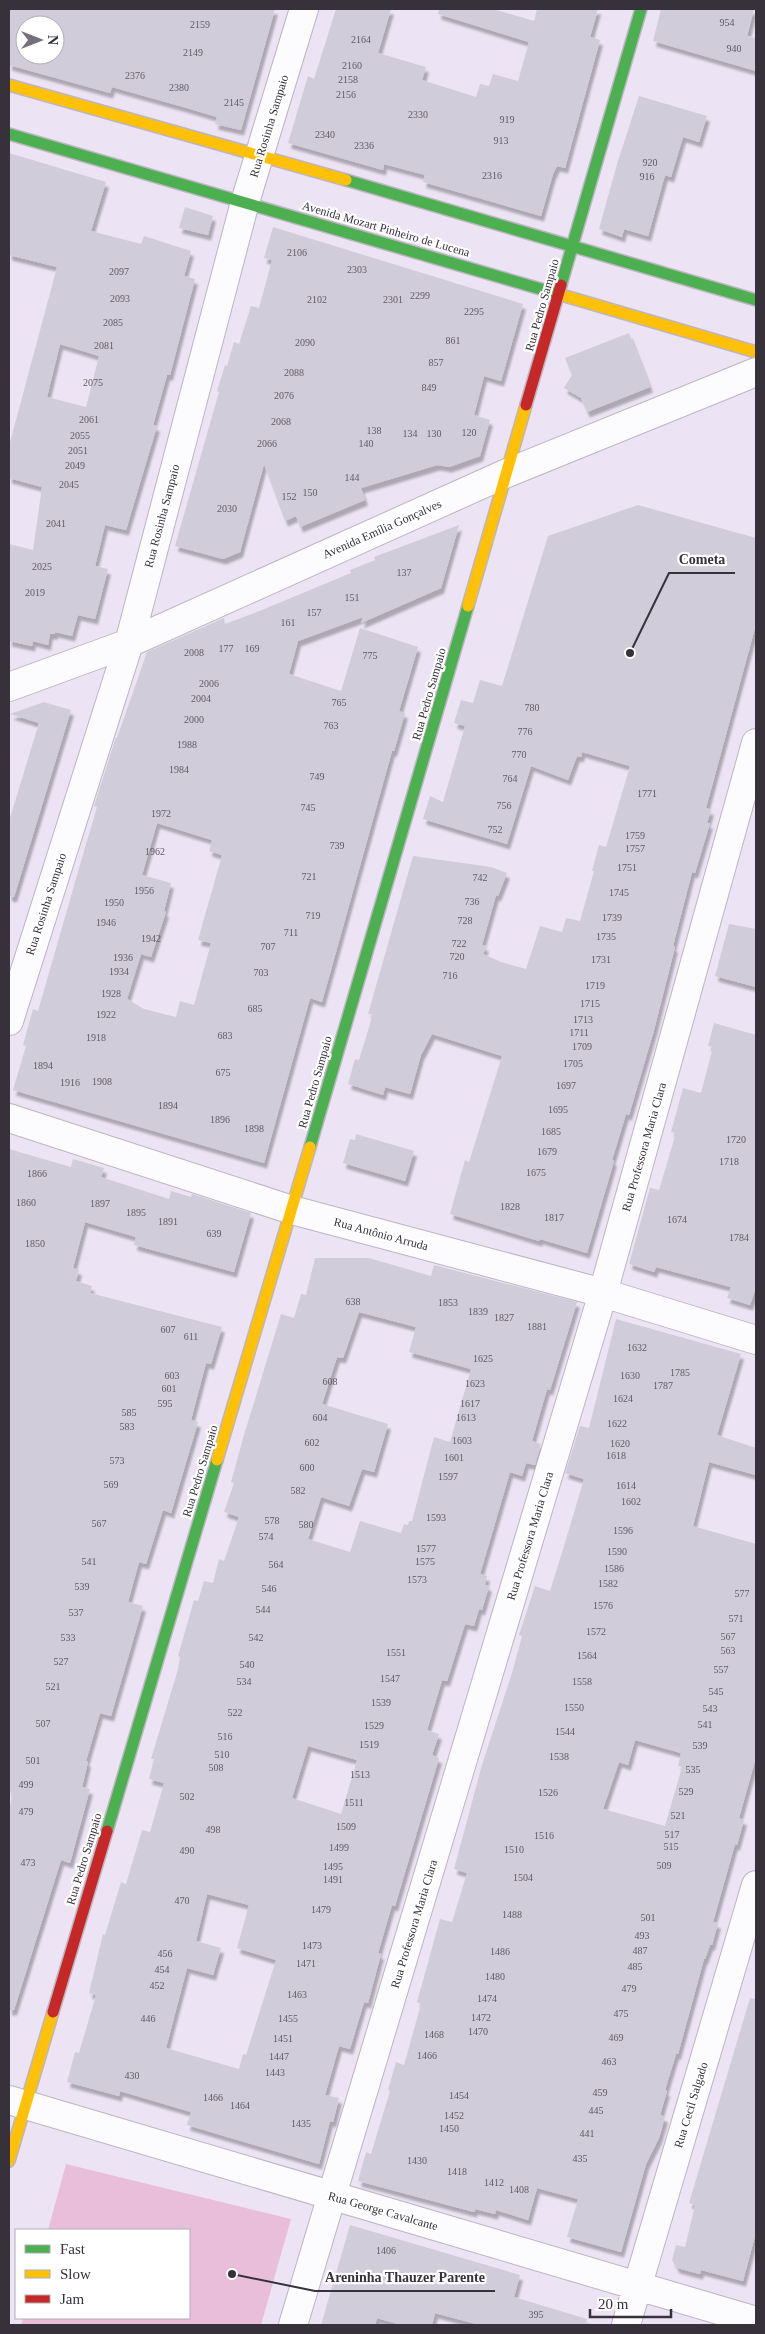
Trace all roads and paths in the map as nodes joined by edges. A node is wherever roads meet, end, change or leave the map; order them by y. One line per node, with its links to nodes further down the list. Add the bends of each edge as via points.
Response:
1 (304, 9): 5 (street, Rua Rosinha Sampaio)
2 (640, 9): 7 (street, Rua Pedro Sampaio)
3 (9, 85): 5 (street)
4 (9, 134): 6 (street, Avenida Mozart Pinheiro de Lucena)
5 (260, 155): 6 (street, Rua Rosinha Sampaio); 7 (street)
6 (245, 202): 8 (street, Avenida Mozart Pinheiro de Lucena); 13 (street, Rua Rosinha Sampaio)
7 (573, 246): 8 (street, Rua Pedro Sampaio); 9 (street)
8 (560, 294): 10 (street, Avenida Mozart Pinheiro de Lucena); 12 (street, Rua Pedro Sampaio)
9 (756, 300)
10 (756, 352)
11 (756, 372): 12 (street, Avenida Emília Gonçalves)
12 (507, 473): 13 (street, Avenida Emília Gonçalves); 18 (street, Rua Pedro Sampaio)
13 (129, 643): 14 (street, Avenida Emília Gonçalves); 16 (street, Rua Rosinha Sampaio)
14 (9, 687)
15 (756, 743): 19 (street, Rua Professora Maria Clara)
16 (9, 1020)
17 (9, 1118): 18 (street, Rua Antônio Arruda)
18 (292, 1210): 19 (street, Rua Antônio Arruda); 22 (street, Rua Pedro Sampaio)
19 (603, 1293): 20 (street, Rua Antônio Arruda); 24 (street, Rua Professora Maria Clara)
20 (756, 1340)
21 (756, 1885): 25 (street, Rua Cecil Salgado)
22 (17, 2102): 23 (street, Rua Pedro Sampaio); 24 (street, Rua George Cavalcante)
23 (9, 2162)
24 (332, 2196): 25 (street, Rua George Cavalcante); 27 (street, Rua Professora Maria Clara)
25 (637, 2285): 26 (street, Rua George Cavalcante); 28 (street, Rua Cecil Salgado)
26 (756, 2321)
27 (294, 2325)
28 (626, 2325)

